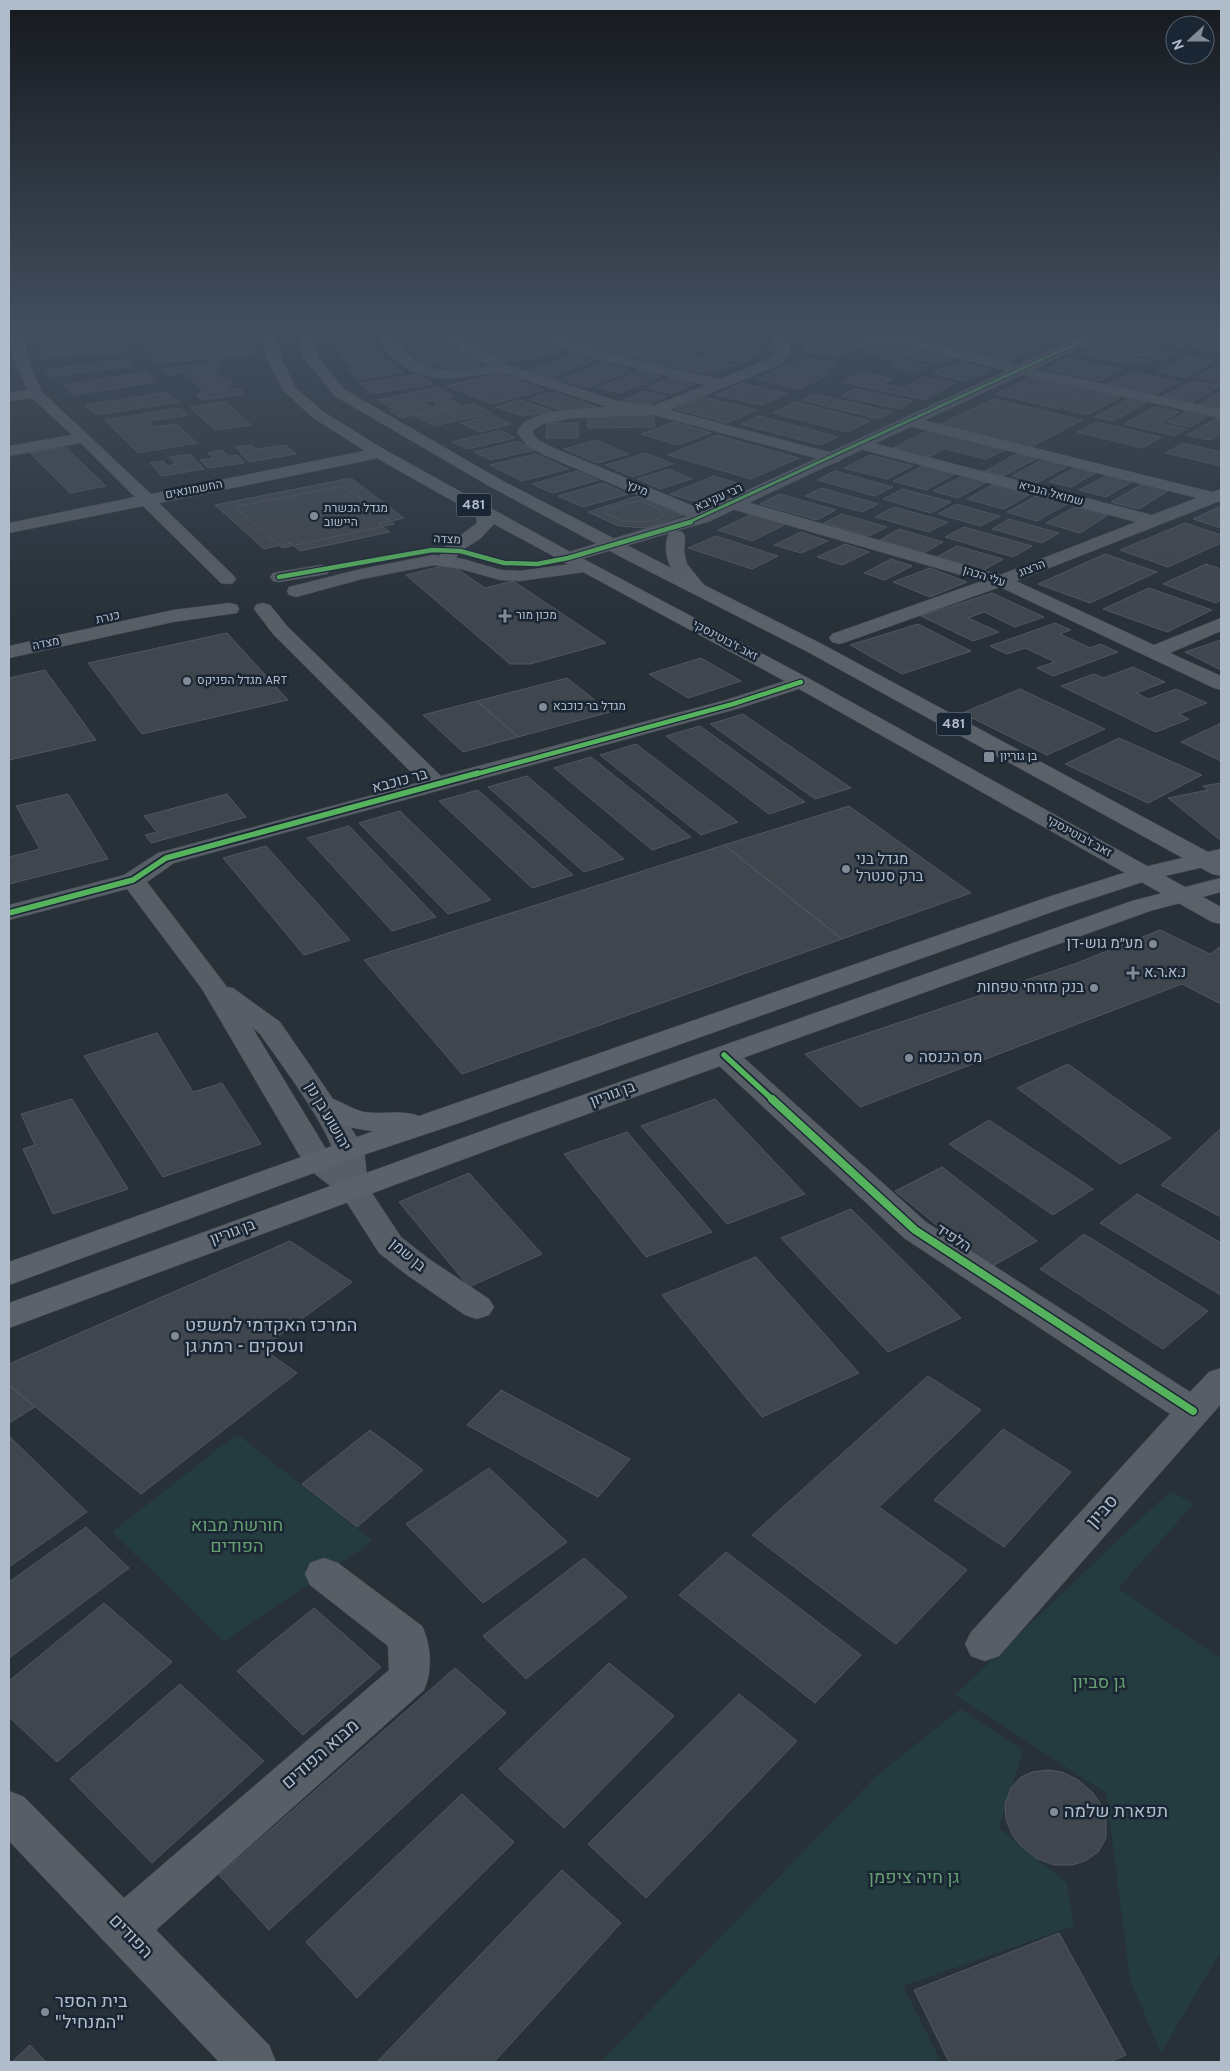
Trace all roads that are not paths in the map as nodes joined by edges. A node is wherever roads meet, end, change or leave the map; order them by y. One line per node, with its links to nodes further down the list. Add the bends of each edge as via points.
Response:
1 (71, 426): 8 (street)
2 (336, 426): 11 (main road, זאב ז'בוטינסקי / 481)
3 (396, 426): 21 (main road, 481)
4 (530, 426): 17 (street, מינץ, via 525,433 532,442 548,451)
5 (710, 426): 12 (street)
6 (902, 426): 9 (street, רבי עקיבא)
7 (925, 426): 13 (street)
8 (84, 438): 10 (street); 14 (street)
9 (861, 445): 12 (street, רבי עקיבא); 18 (street, שמואל הנביא)
10 (9, 450)
11 (379, 453): 14 (street, החשמונאים); 16 (main road, זאב ז'בוטינסקי / 481)
12 (834, 458): 15 (street, רבי עקיבא)
13 (1218, 496): 18 (street, הרצוג)
14 (147, 500): 19 (street, החשמונאים); 27 (street)
15 (734, 504): 17 (street, רבי עקיבא); 28 (street, עלי הכהן)
16 (484, 511): 23 (main road, via 486,522 482,528); 24 (main road, זאב ז'בוטינסקי / 481)
17 (698, 520): 20 (street, רבי עקיבא); 21 (street, רבי עקיבא)
18 (1154, 521): 28 (street, הרצוג)
19 (9, 528)
20 (676, 536): 22 (street, רבי עקיבא); 31 (main road, via 676,562 683,574)
21 (612, 545): 22 (main road, 481); 24 (street, מצדה)
22 (629, 554): 24 (street, רבי עקיבא); 31 (main road, 481)
23 (448, 555): 24 (street, מצדה, via 483,571 520,576 542,574); 26 (street, מצדה, via 417,551); 30 (street, מצדה)
24 (576, 562): 39 (main road, זאב ז'בוטינסקי / 481)
25 (253, 575): 26 (street, מצדה); 27 (street, כנרת)
26 (278, 576): 30 (street, via 292,582)
27 (227, 579): 29 (street, כנרת)
28 (1001, 581): 36 (street, הרצוג); 38 (street, עלי הכהן)
29 (209, 591): 32 (street, via 208,599); 35 (street, כנרת, via 166,606)
30 (296, 591): 33 (street, מצדה, via 286,602)
31 (703, 592): 42 (main road, 481)
32 (230, 609): 33 (street, מצדה); 37 (street, מצדה, via 172,616)
33 (263, 609): 41 (street, via 280,630)
34 (1221, 624): 38 (street)
35 (9, 638)
36 (839, 638)
37 (9, 652)
38 (1154, 652): 40 (street, עלי הכהן)
39 (801, 682): 41 (street, בר כוכבא, via 733,704); 43 (main road, זאב ז'בוטינסקי / 481)
40 (1221, 684)
41 (437, 785): 44 (street, בר כוכבא, via 166,858)
42 (1215, 862): 43 (main road)
43 (1145, 874): 46 (main road, זאב ז'בוטינסקי / 481); 52 (main road, via 1038,908)
44 (133, 880): 47 (street, בר כוכבא); 49 (street, יהושוע בן נון)
45 (1221, 885): 46 (main road, בן גוריון)
46 (1182, 896): 48 (main road, זאב ז'בוטינסקי / 481); 50 (main road, בן גוריון, via 1142,906)
47 (9, 913)
48 (1221, 917)
49 (214, 987): 51 (street, יהושוע בן נון, via 270,1028); 54 (street, יהושוע בן נון)
50 (724, 1055): 55 (main road, בן גוריון); 60 (street, הלפיד, via 915,1230)
51 (323, 1105): 52 (main road, via 360,1121 404,1123); 53 (street, יהושוע בן נון)
52 (449, 1116): 53 (main road)
53 (349, 1149): 54 (main road); 55 (street, יהושוע בן נון)
54 (318, 1161): 55 (street, יהושוע בן נון); 56 (main road)
55 (353, 1188): 57 (street, בן שמן, via 390,1245); 58 (main road, בן גוריון)
56 (9, 1274)
57 (477, 1307)
58 (9, 1316)
59 (1221, 1381): 60 (street, סביון)
60 (1193, 1411): 62 (street, סביון)
61 (324, 1574): 64 (street, מבוא הפודים, via 408,1638 410,1677)
62 (985, 1644)
63 (9, 1811): 64 (street, הפודים)
64 (123, 1929): 65 (street, הפודים)
65 (252, 2062)

